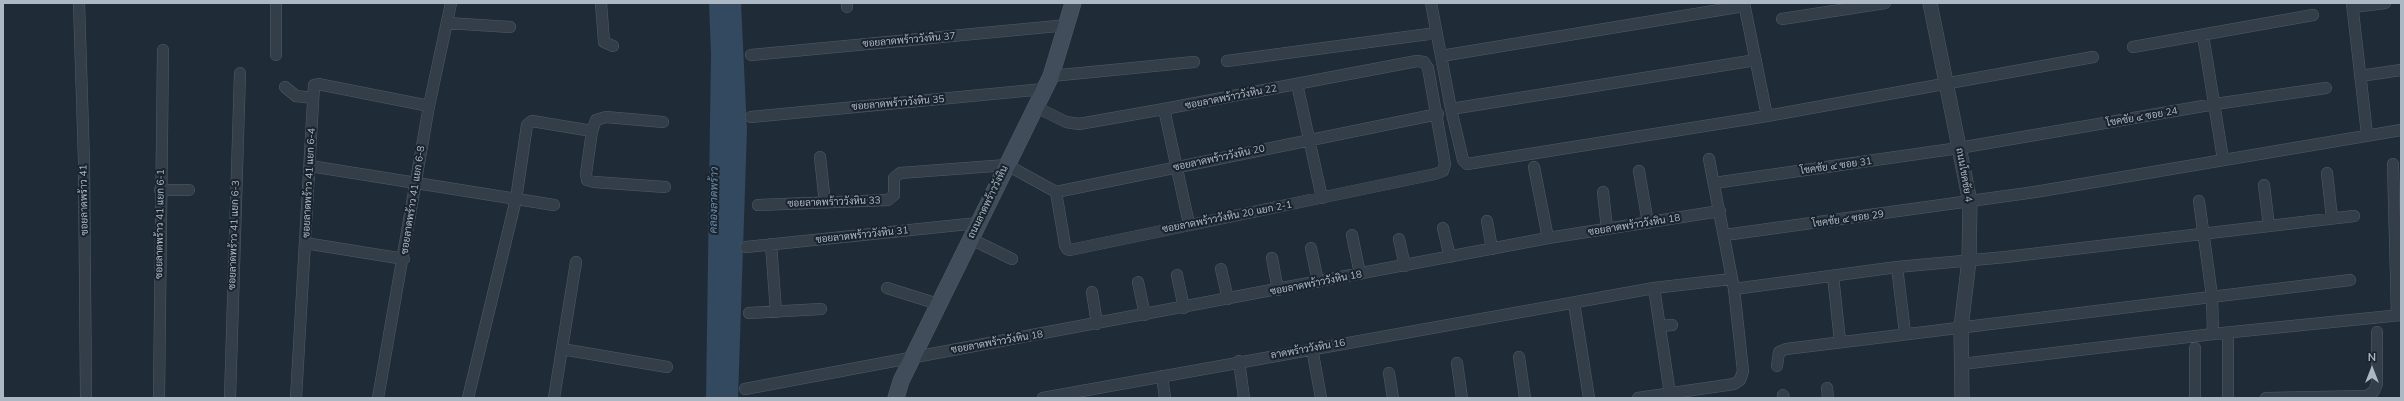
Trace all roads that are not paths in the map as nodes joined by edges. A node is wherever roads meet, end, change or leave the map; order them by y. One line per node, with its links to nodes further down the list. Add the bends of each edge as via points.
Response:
1 (79, 3): 155 (street, ซอยลาดพร้าว 41, via 84,162)
2 (276, 3): 23 (street)
3 (451, 3): 15 (street, ซอยลาดพร้าว 41 แยก 6-8)
4 (601, 3): 20 (street, via 604,42)
5 (1073, 3): 16 (main road, ถนนลาดพร้าววังหิน)
6 (1431, 3): 18 (street)
7 (1882, 3): 8 (street); 14 (street)
8 (1885, 3)
9 (1930, 3): 35 (street, ถนนโชคชัย 4)
10 (2385, 3): 12 (street)
11 (1744, 4): 25 (street); 27 (street)
12 (2353, 5): 32 (street)
13 (2313, 15): 19 (street)
14 (1782, 19)
15 (447, 23): 17 (street); 40 (street, ซอยลาดพร้าว 41 แยก 6-8)
16 (1068, 25): 24 (street, ซอยลาดพร้าววังหิน 37); 33 (main road, ถนนลาดพร้าววังหิน)
17 (510, 27)
18 (1436, 32): 25 (street); 28 (street)
19 (2203, 35): 21 (street); 39 (street)
20 (613, 46)
21 (2133, 47)
22 (163, 50): 68 (street, ซอยลาดพร้าว 41 แยก 6-1)
23 (276, 55)
24 (751, 55)
25 (1441, 56): 42 (street)
26 (2093, 57): 35 (street)
27 (1756, 60): 42 (street); 45 (street)
28 (1227, 61)
29 (1194, 62): 33 (street, ซอยลาดพร้าววังหิน 35)
30 (2401, 70): 32 (street)
31 (240, 73): 157 (street, ซอยลาดพร้าว 41 แยก 6-3)
32 (2360, 76): 50 (street)
33 (1048, 82): 41 (main road, ถนนลาดพร้าววังหิน); 46 (street, ซอยลาดพร้าววังหิน 35)
34 (1297, 84): 43 (street, ซอยลาดพร้าววังหิน 22); 44 (street, ซอยลาดพร้าววังหิน 22, via 1417,61 1424,62 1428,68); 51 (street)
35 (1947, 84): 45 (street); 52 (street, ถนนโชคชัย 4)
36 (284, 87): 38 (street, via 296,96)
37 (2326, 88): 39 (street, โชคชัย ๔ ซอย 24)
38 (313, 98): 40 (street, ซอยลาดพร้าว 41 แยก 6-4, via 314,85 318,84); 58 (street, ซอยลาดพร้าว 41 แยก 6-4)
39 (2216, 104): 52 (street, โชคชัย ๔ ซอย 24); 55 (street)
40 (429, 106): 63 (street, ซอยลาดพร้าว 41 แยก 6-8)
41 (1036, 107): 43 (street, ซอยลาดพร้าววังหิน 22, via 1066,122 1079,124); 57 (main road, ถนนลาดพร้าววังหิน)
42 (1451, 108): 45 (street, via 1463,160 1467,164)
43 (1164, 110): 59 (street)
44 (1438, 114): 51 (street, ซอยลาดพร้าววังหิน 20); 73 (street, ซอยลาดพร้าววังหิน 20 แยก 2-1, via 1445,164 1443,171)
45 (1767, 116)
46 (751, 117)
47 (663, 122): 49 (street, via 600,118 596,120)
48 (2401, 130): 50 (street, โชคชัย ๔ ซอย 29)
49 (592, 131): 67 (street, via 587,180); 72 (street, via 532,121 528,123)
50 (2367, 134): 55 (street, โชคชัย ๔ ซอย 29)
51 (1310, 139): 59 (street, ซอยลาดพร้าววังหิน 20); 73 (street)
52 (1959, 148): 64 (street, โชคชัย ๔ ซอย 31); 75 (street, ถนนโชคชัย 4)
53 (820, 157): 76 (street)
54 (1709, 159): 64 (street)
55 (2223, 159): 75 (street, โชคชัย ๔ ซอย 29)
56 (2393, 164): 66 (street)
57 (1007, 165): 70 (street); 76 (street, ซอยลาดพร้าววังหิน 33, via 900,173 894,178 894,195 888,200); 83 (main road, ถนนลาดพร้าววังหิน)
58 (310, 166): 63 (street); 95 (street, ซอยลาดพร้าว 41 แยก 6-4)
59 (1177, 166): 70 (street, ซอยลาดพร้าววังหิน 20); 85 (street)
60 (1534, 167): 92 (street)
61 (1639, 171): 84 (street)
62 (2327, 173): 81 (street)
63 (417, 183): 72 (street); 104 (street, ซอยลาดพร้าว 41 แยก 6-8)
64 (1714, 183): 79 (street)
65 (2264, 185): 86 (street)
66 (2397, 186): 99 (street)
67 (665, 187)
68 (160, 190): 69 (street); 156 (street, ซอยลาดพร้าว 41 แยก 6-1)
69 (189, 190)
70 (1056, 192): 85 (street, ซอยลาดพร้าววังหิน 20 แยก 2-1, via 1068,250)
71 (1603, 192): 88 (street)
72 (516, 198): 77 (street); 160 (street)
73 (1322, 198): 85 (street, ซอยลาดพร้าววังหิน 20 แยก 2-1)
74 (2199, 201): 89 (street)
75 (1970, 202): 91 (street, โชคชัย ๔ ซอย 29); 105 (street, ถนนโชคชัย 4)
76 (825, 203): 78 (street, ซอยลาดพร้าววังหิน 33)
77 (554, 205)
78 (758, 205)
79 (1720, 212): 84 (street, ซอยลาดพร้าววังหิน 18); 91 (street)
80 (2354, 216): 81 (street, ลาดพร้าววังหิน 16)
81 (2332, 218): 86 (street, ลาดพร้าววังหิน 16)
82 (1487, 221): 100 (street)
83 (978, 223): 93 (main road, ถนนลาดพร้าววังหิน); 96 (street, ซอยลาดพร้าววังหิน 31)
84 (1648, 223): 88 (street, ซอยลาดพร้าววังหิน 18)
85 (1189, 224)
86 (2269, 226): 89 (street, ลาดพร้าววังหิน 16)
87 (1443, 228): 101 (street)
88 (1608, 229): 92 (street, ซอยลาดพร้าววังหิน 18)
89 (2203, 233): 105 (street, ลาดพร้าววังหิน 16); 121 (street)
90 (1352, 235): 110 (street)
91 (1725, 235): 116 (street)
92 (1548, 238): 100 (street, ซอยลาดพร้าววังหิน 18)
93 (970, 239): 102 (street); 124 (main road, ถนนลาดพร้าววังหิน)
94 (1399, 239): 107 (street)
95 (305, 243): 104 (street); 158 (street, ซอยลาดพร้าว 41 แยก 6-4)
96 (771, 244): 97 (street, ซอยลาดพร้าววังหิน 31); 127 (street)
97 (746, 247)
98 (1311, 248): 115 (street)
99 (2397, 248): 130 (street)
100 (1492, 249): 101 (street, ซอยลาดพร้าววังหิน 18)
101 (1450, 257): 107 (street, ซอยลาดพร้าววังหิน 18)
102 (1012, 258)
103 (1272, 258): 119 (street)
104 (404, 259): 159 (street, ซอยลาดพร้าว 41 แยก 6-8)
105 (1969, 260): 108 (street, ลาดพร้าววังหิน 16); 134 (street, ถนนโชคชัย 4)
106 (576, 262): 142 (street)
107 (1405, 266): 110 (street, ซอยลาดพร้าววังหิน 18)
108 (1897, 267): 112 (street, ลาดพร้าววังหิน 16); 136 (street)
109 (1221, 268): 122 (street)
110 (1360, 274): 115 (street, ซอยลาดพร้าววังหิน 18)
111 (1177, 275): 125 (street)
112 (1833, 276): 116 (street, ลาดพร้าววังหิน 16); 139 (street)
113 (2350, 280): 121 (street)
114 (1138, 282): 129 (street)
115 (1318, 282): 119 (street, ซอยลาดพร้าววังหิน 18)
116 (1732, 284): 118 (street, ลาดพร้าววังหิน 16); 153 (street, via 1743,371 1740,380 1734,384)
117 (887, 288): 124 (street)
118 (1654, 288): 123 (street, ลาดพร้าววังหิน 16); 133 (street)
119 (1278, 290): 122 (street, ซอยลาดพร้าววังหิน 18)
120 (1092, 292): 131 (street)
121 (2212, 296): 134 (street); 138 (street)
122 (1228, 299): 125 (street, ซอยลาดพร้าววังหิน 18)
123 (1574, 303): 140 (street, ลาดพร้าววังหิน 16); 170 (street)
124 (938, 304): 143 (main road, ถนนลาดพร้าววังหิน)
125 (1184, 308): 129 (street, ซอยลาดพร้าววังหิน 18)
126 (821, 309): 127 (street)
127 (776, 312): 128 (street)
128 (749, 314)
129 (1145, 315): 131 (street, ซอยลาดพร้าววังหิน 18)
130 (2399, 315): 137 (street)
131 (1097, 324): 143 (street, ซอยลาดพร้าววังหิน 18)
132 (1672, 325): 133 (street)
133 (1660, 326): 153 (street)
134 (1962, 328): 136 (street); 147 (street, ถนนโชคชัย 4)
135 (2377, 332): 175 (street, via 2377,384 2374,391 2367,396)
136 (1904, 333): 139 (street)
137 (2228, 333): 138 (street); 174 (street)
138 (2213, 334): 147 (street)
139 (1840, 341): 148 (street, via 1786,349 1779,352)
140 (1312, 348): 145 (street, ลาดพร้าววังหิน 16); 166 (street)
141 (2195, 348): 173 (street)
142 (562, 349): 149 (street); 161 (street)
143 (912, 357): 152 (street, ซอยลาดพร้าววังหิน 18); 162 (main road, ถนนลาดพร้าววังหิน, via 897,389)
144 (1519, 357): 169 (street)
145 (1239, 361): 151 (street, ลาดพร้าววังหิน 16); 165 (street)
146 (1457, 363): 168 (street)
147 (1962, 364): 172 (street, ถนนโชคชัย 4)
148 (1777, 366)
149 (667, 367)
150 (1389, 373): 167 (street)
151 (1162, 376): 154 (street, ลาดพร้าววังหิน 16); 164 (street)
152 (745, 389)
153 (1670, 394): 171 (street)
154 (1082, 395): 163 (street, ลาดพร้าววังหิน 16)
155 (86, 398)
156 (159, 398)
157 (230, 398)
158 (296, 398)
159 (378, 398)
160 (468, 398)
161 (554, 398)
162 (896, 398)
163 (1043, 398)
164 (1166, 398)
165 (1244, 398)
166 (1321, 398)
167 (1393, 398)
168 (1462, 398)
169 (1525, 398)
170 (1588, 398)
171 (1638, 398)
172 (1962, 398)
173 (2195, 398)
174 (2228, 398)
175 (2266, 398)

